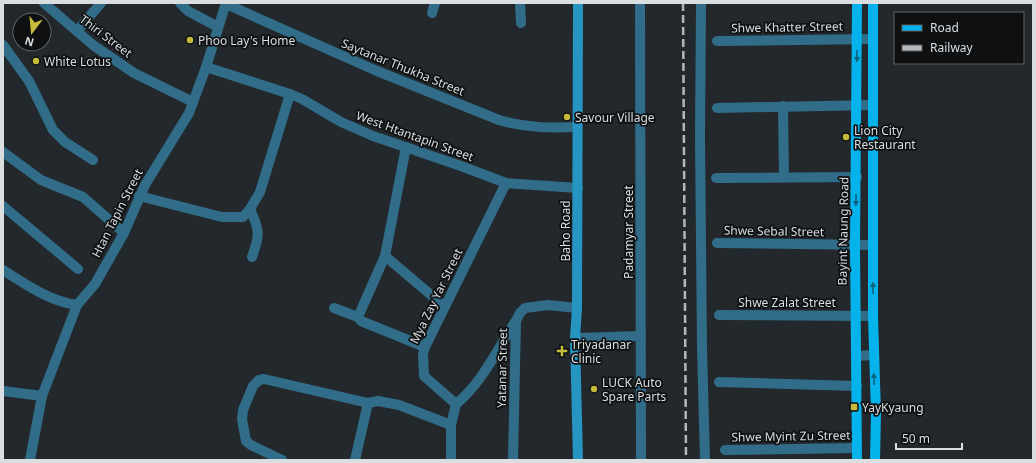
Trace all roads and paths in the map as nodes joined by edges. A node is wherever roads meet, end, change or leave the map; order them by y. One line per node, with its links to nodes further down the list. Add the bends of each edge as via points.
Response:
1 (44, 3): 14 (street, Thiri Street)
2 (100, 3): 14 (street)
3 (180, 3): 11 (street)
4 (226, 3): 13 (street, Htan Tapin Street); 26 (street, Saytanar Thukha Street, via 377,71 498,120 540,128)
5 (520, 3): 12 (street)
6 (578, 3): 26 (main road, Baho Road)
7 (640, 3): 55 (street, Padamyar Street)
8 (701, 3): 76 (street, via 700,137)
9 (857, 3): 16 (main road, Bayint Naung Road)
10 (872, 3): 15 (main road)
11 (188, 7): 13 (street)
12 (521, 23)
13 (218, 27): 19 (street, Htan Tapin Street)
14 (76, 31): 21 (street, Thiri Street, via 134,73)
15 (873, 39): 16 (street, Shwe Khatter Street); 22 (main road)
16 (856, 40): 17 (street, Shwe Khatter Street); 24 (main road, Bayint Naung Road, one-way to 24)
17 (717, 41)
18 (3, 45): 29 (street, via 29,81 53,130)
19 (206, 67): 20 (street, West Htantapin Street); 21 (street, Htan Tapin Street)
20 (290, 94): 27 (street, West Htantapin Street, via 341,122); 37 (street, via 260,192)
21 (193, 102): 35 (street, Htan Tapin Street, via 189,113)
22 (873, 105): 24 (street); 41 (main road)
23 (784, 106): 24 (street); 25 (street); 30 (street)
24 (857, 106): 31 (main road, Bayint Naung Road)
25 (717, 108)
26 (577, 127): 34 (main road, Baho Road)
27 (406, 147): 33 (street, West Htantapin Street); 42 (street)
28 (3, 152): 38 (street, via 41,180 83,197)
29 (93, 160)
30 (784, 177): 31 (street); 32 (street)
31 (857, 177): 40 (main road, Bayint Naung Road, one-way to 40)
32 (716, 178)
33 (506, 183): 34 (street, West Htantapin Street); 47 (street, Mya Zay Yar Street)
34 (578, 188): 49 (main road, Baho Road)
35 (139, 196): 37 (street, via 222,217 243,217); 38 (street, Htan Tapin Street)
36 (3, 206): 44 (street)
37 (250, 209): 43 (street, via 257,226 258,240)
38 (124, 233): 46 (street, Htan Tapin Street, via 95,284)
39 (716, 243): 40 (street, Shwe Sebal Street)
40 (855, 244): 41 (street, Shwe Sebal Street); 51 (main road, Bayint Naung Road)
41 (873, 245): 52 (main road, one-way to 41)
42 (385, 256): 47 (street); 53 (street)
43 (252, 257)
44 (78, 269)
45 (3, 270): 46 (street, via 47,297)
46 (77, 305): 63 (street, Htan Tapin Street)
47 (444, 306): 57 (street, Mya Zay Yar Street)
48 (334, 308): 53 (street)
49 (577, 308): 54 (street, Yatanar Street, via 548,305 525,308); 56 (main road, Baho Road)
50 (718, 315): 51 (street, Shwe Zalat Street)
51 (856, 316): 52 (street, Shwe Zalat Street); 59 (main road, Bayint Naung Road)
52 (873, 316): 58 (main road)
53 (358, 317): 57 (street, via 361,321)
54 (516, 321): 65 (street, via 478,382 468,395); 73 (street, Yatanar Street)
55 (641, 336): 56 (street); 75 (street, Padamyar Street)
56 (575, 338): 74 (main road, Baho Road)
57 (425, 347): 65 (street, Mya Zay Yar Street, via 424,376)
58 (873, 355): 59 (street); 78 (main road, one-way to 58)
59 (856, 356): 61 (main road, Bayint Naung Road)
60 (719, 382): 61 (street)
61 (857, 386): 67 (main road, Bayint Naung Road)
62 (3, 391): 63 (street)
63 (42, 396): 69 (street, Htan Tapin Street)
64 (368, 403): 66 (street, via 378,400 399,405); 70 (street, via 264,379 259,380 253,386 243,410 246,440); 71 (street)
65 (456, 404): 66 (street)
66 (451, 425): 72 (street)
67 (857, 448): 68 (street, Shwe Myint Zu Street); 77 (main road, Bayint Naung Road)
68 (725, 450)
69 (30, 460)
70 (282, 460)
71 (355, 460)
72 (451, 460)
73 (513, 460)
74 (578, 460)
75 (641, 460)
76 (705, 460)
77 (857, 460)
78 (875, 460)

